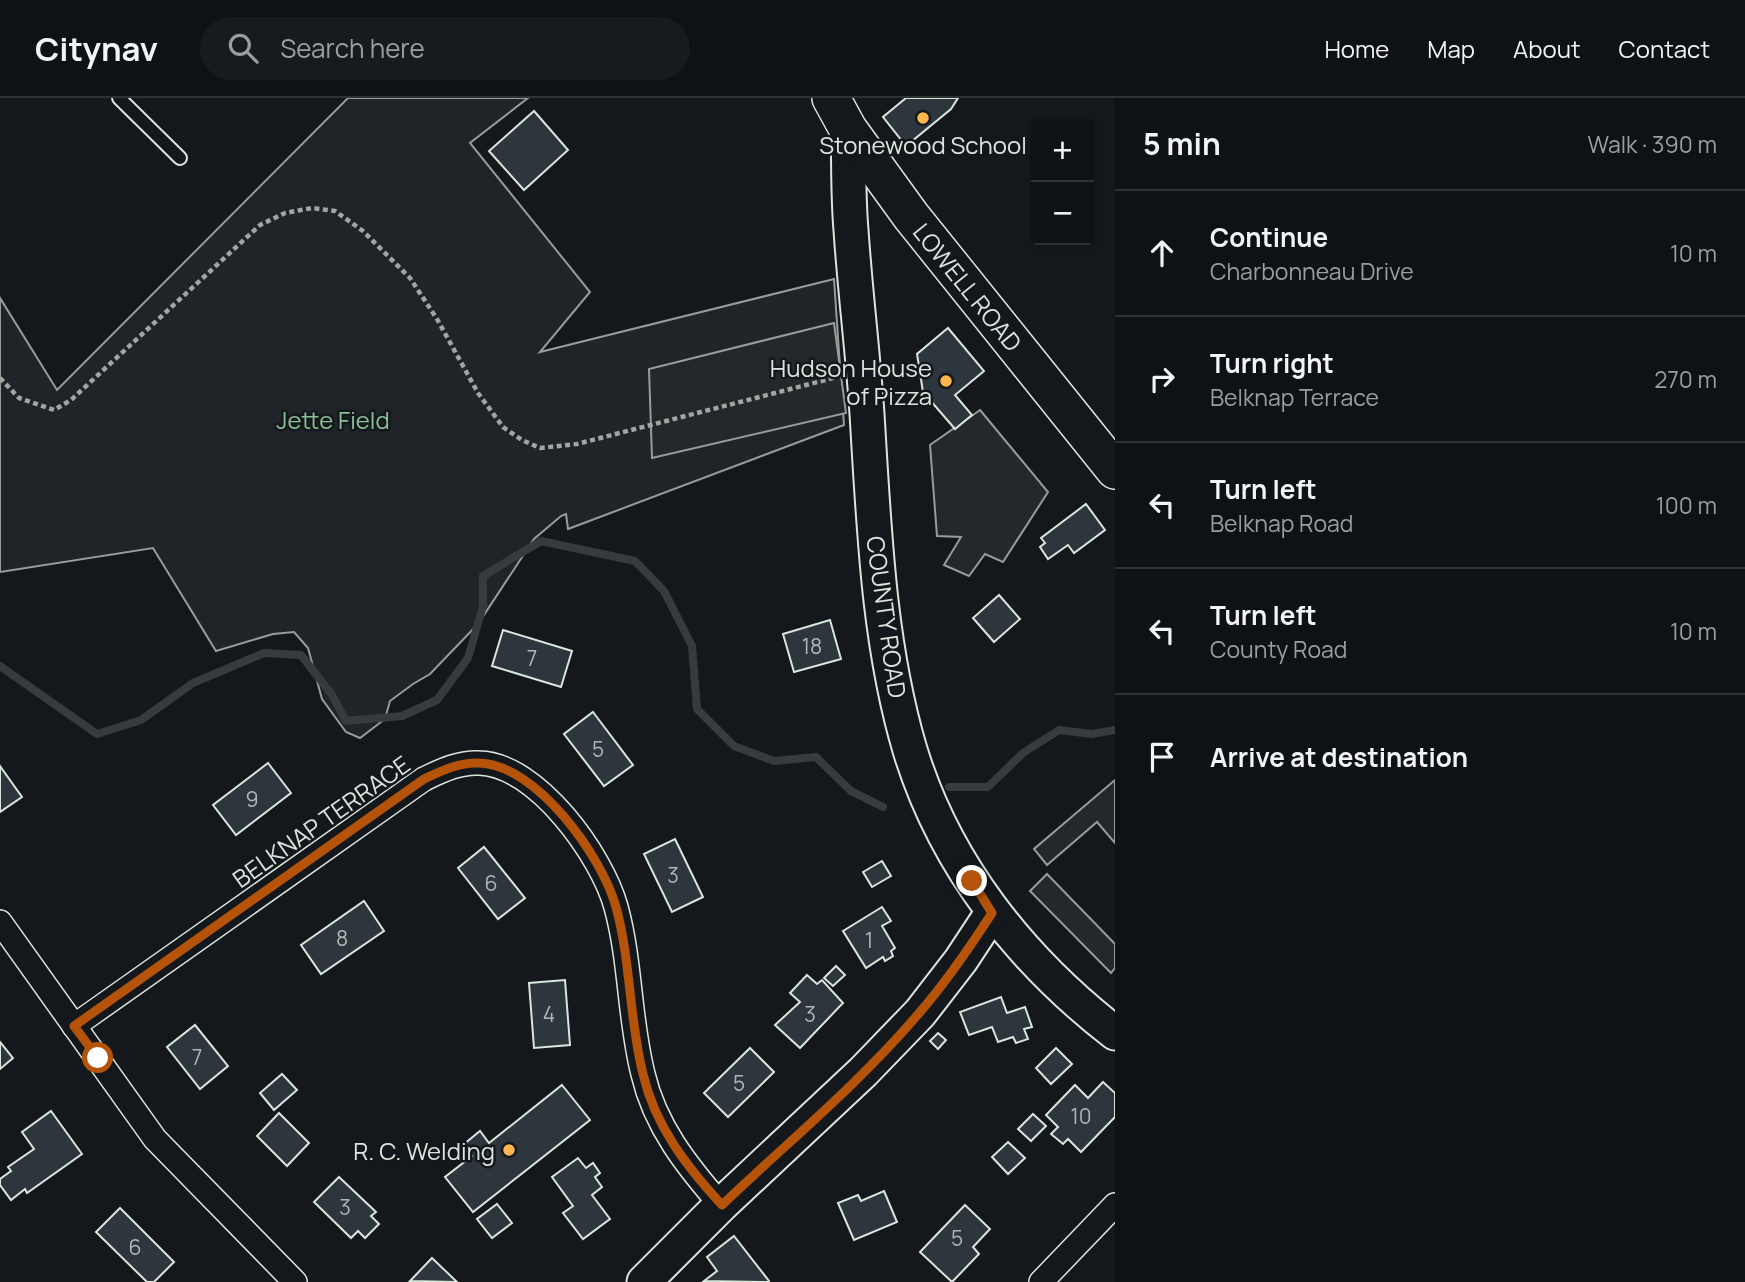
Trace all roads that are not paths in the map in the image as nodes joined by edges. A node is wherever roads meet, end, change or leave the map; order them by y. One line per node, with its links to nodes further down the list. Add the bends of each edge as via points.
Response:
1 (119, 98): 3 (lane)
2 (840, 113): 4 (main road, LOWELL ROAD, via 911,216); 5 (street, COUNTY ROAD, via 875,547 899,707 932,808)
3 (180, 158)
4 (1115, 470)
5 (992, 913): 8 (street, COUNTY ROAD, via 1058,986); 9 (street, via 920,1013)
6 (0, 922): 7 (street)
7 (74, 1026): 9 (street, BELKNAP TERRACE, via 424,779 451,767 480,762 508,769 553,805 604,877 626,954 640,1061 651,1098 671,1141); 11 (street, via 155,1139)
8 (1115, 1033)
9 (722, 1205): 12 (street)
10 (1115, 1205): 13 (street)
11 (295, 1282)
12 (644, 1282)
13 (1041, 1282)

